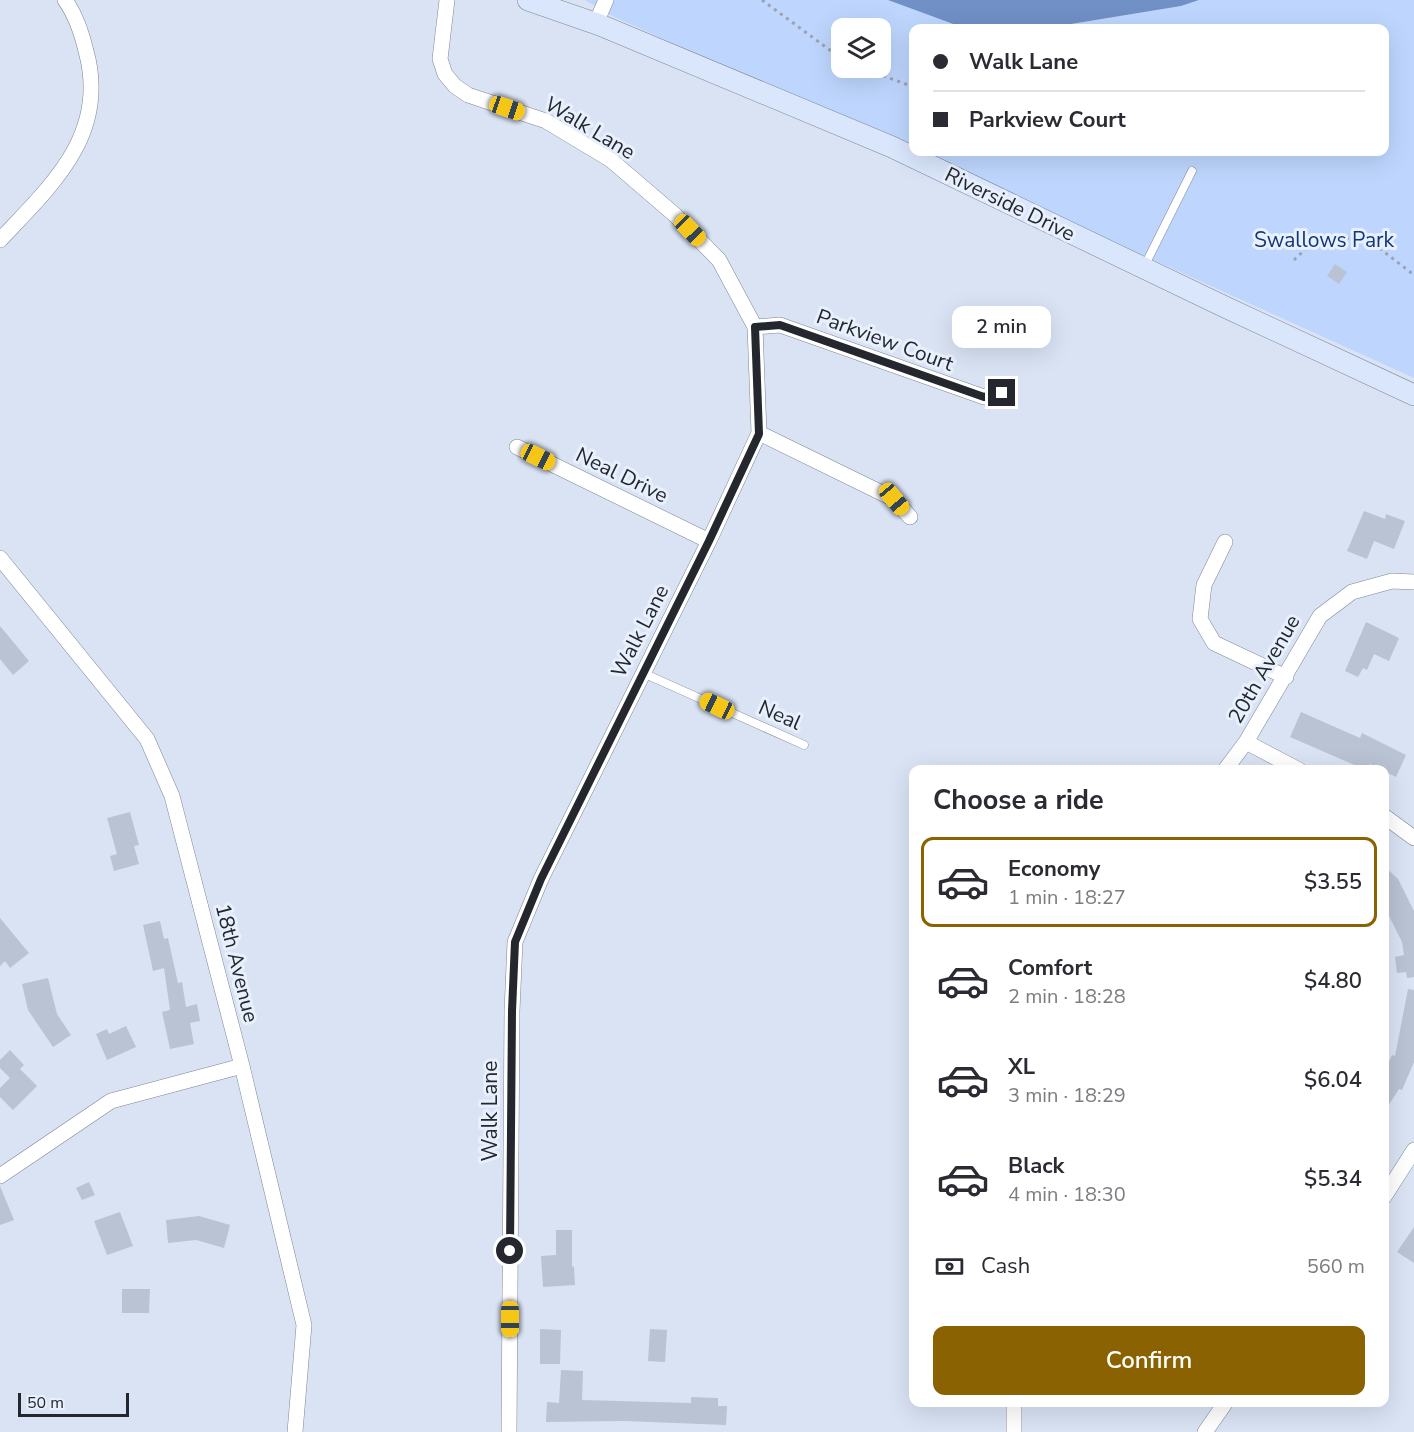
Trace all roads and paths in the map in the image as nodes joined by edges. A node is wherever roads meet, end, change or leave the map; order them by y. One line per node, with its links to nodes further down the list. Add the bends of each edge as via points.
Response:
1 (65, 0): 13 (street, via 82,36 92,73 92,106 67,165)
2 (447, 0): 17 (street, Walk Lane, via 440,59 455,86 468,95 546,121 611,160 675,215 719,260)
3 (528, 0): 6 (main road, Riverside Drive)
4 (606, 0): 6 (street)
5 (762, 0): 7 (path)
6 (598, 24): 10 (main road, Riverside Drive)
7 (831, 51)
8 (889, 78): 9 (path)
9 (909, 85)
10 (909, 155)
11 (911, 156): 15 (main road, Riverside Drive)
12 (1191, 171): 15 (lane)
13 (0, 240)
14 (1294, 260): 16 (path, via 1315,240 1365,237)
15 (1143, 268): 19 (main road, Riverside Drive)
16 (1414, 275)
17 (755, 327): 18 (street, Parkview Court, via 780,325 984,397); 20 (street, Walk Lane)
18 (1002, 393)
19 (1414, 395)
20 (759, 434): 22 (street, via 894,499); 23 (street, Walk Lane)
21 (517, 447): 23 (street, Neal Drive)
22 (910, 517)
23 (709, 541): 27 (street, Walk Lane)
24 (1225, 542): 28 (street, via 1204,585 1200,619 1214,643)
25 (0, 558): 35 (street, 18th Avenue, via 147,739 172,796)
26 (1414, 582): 28 (street, 20th Avenue, via 1392,581 1352,591 1320,616)
27 (643, 673): 30 (lane, Neal); 42 (street, Walk Lane, via 541,879 515,942)
28 (1286, 676): 29 (street, 20th Avenue)
29 (1246, 742): 31 (street, 20th Avenue); 32 (street)
30 (804, 745)
31 (1229, 765)
32 (1290, 765)
33 (1389, 820): 34 (street)
34 (1414, 838)
35 (242, 1066): 37 (street, via 111,1101); 41 (street, 18th Avenue, via 304,1325)
36 (1414, 1150): 38 (street)
37 (0, 1176)
38 (1389, 1189)
39 (1014, 1407): 43 (street)
40 (1222, 1407): 44 (street)
41 (295, 1432)
42 (509, 1432)
43 (1014, 1432)
44 (1205, 1432)

